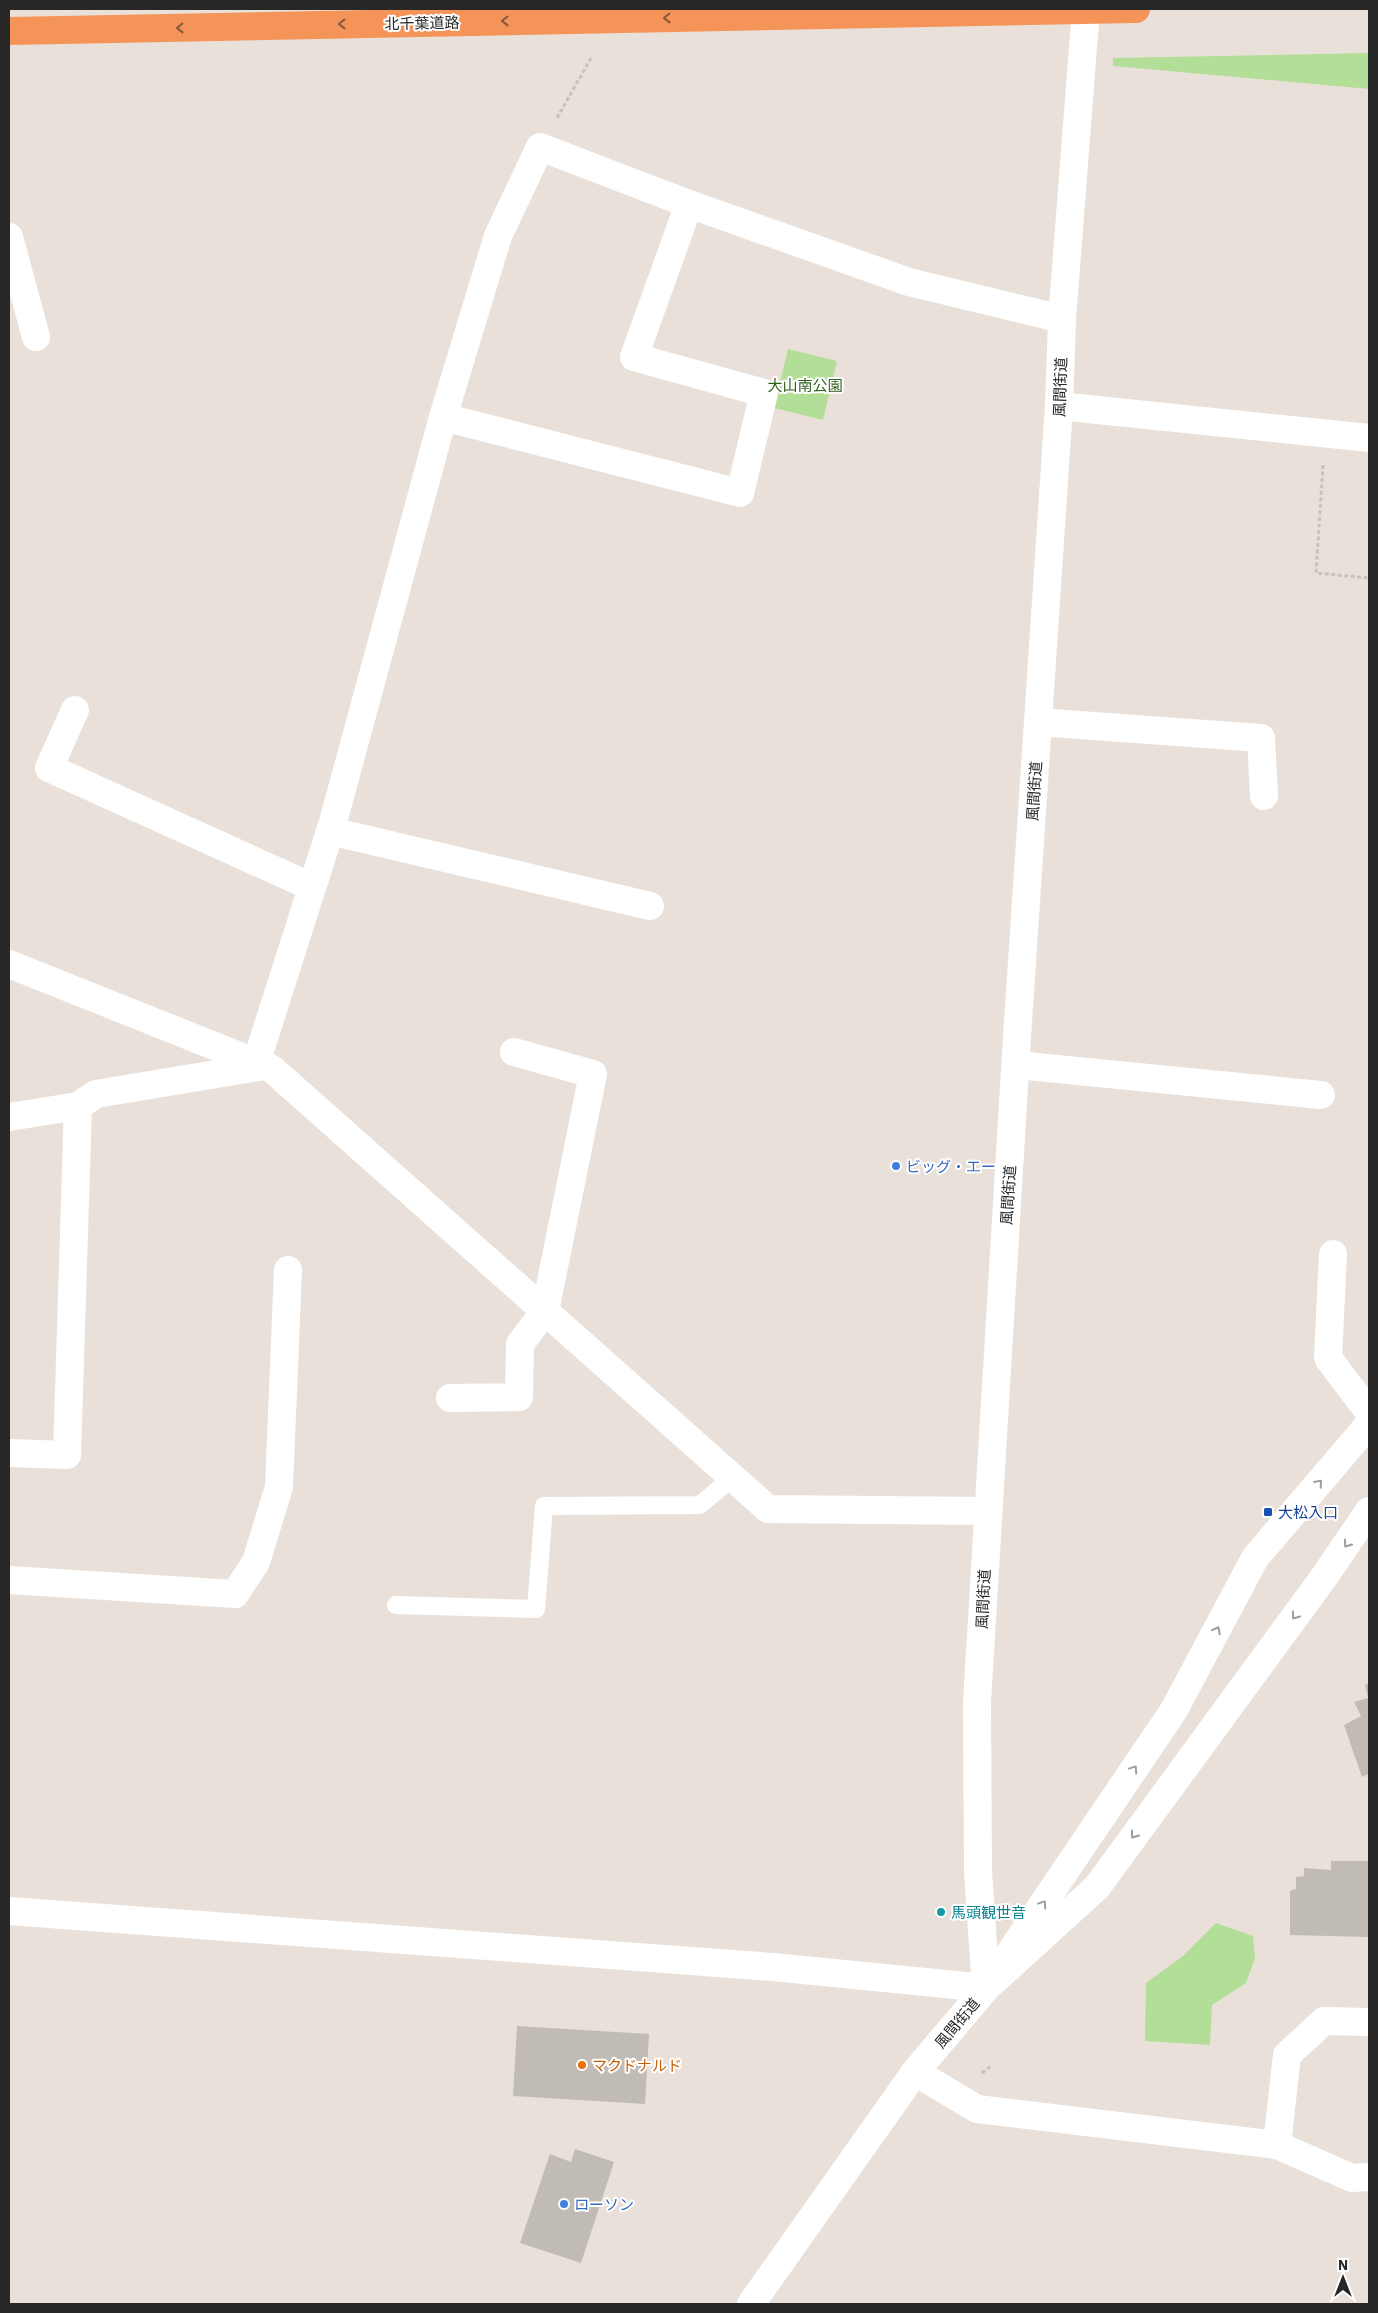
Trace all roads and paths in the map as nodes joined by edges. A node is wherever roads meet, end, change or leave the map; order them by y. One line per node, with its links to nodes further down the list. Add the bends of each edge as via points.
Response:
1 (1086, 9): 8 (street, 風間街道)
2 (1136, 9): 3 (highway, 北千葉道路, one-way to 3)
3 (9, 31)
4 (591, 58): 5 (path)
5 (540, 147): 6 (street); 11 (street, via 498,236)
6 (689, 204): 8 (street, via 909,282); 11 (street, via 634,357 764,393 740,492)
7 (9, 237): 9 (street)
8 (1062, 319): 10 (street, 風間街道)
9 (36, 337)
10 (1060, 406): 12 (street); 16 (street, 風間街道)
11 (443, 417): 18 (street)
12 (1326, 432): 13 (street); 14 (path, via 1316,573)
13 (1369, 438)
14 (1369, 578)
15 (75, 710): 19 (street, via 48,768)
16 (1038, 722): 17 (street, via 1261,738); 24 (street, 風間街道)
17 (1264, 796)
18 (330, 832): 19 (street); 20 (street)
19 (312, 887): 23 (street)
20 (650, 906)
21 (9, 964): 23 (street)
22 (514, 1052): 30 (street, via 592,1074)
23 (260, 1064): 26 (street, via 96,1094); 30 (street, via 272,1069)
24 (1016, 1065): 25 (street); 36 (street, 風間街道)
25 (1321, 1096)
26 (78, 1106): 27 (street); 34 (street, via 67,1454)
27 (9, 1117)
28 (1333, 1254): 32 (street, via 1328,1358)
29 (288, 1270): 38 (street, via 279,1487 256,1562 235,1594)
30 (545, 1311): 31 (street, via 520,1344 519,1397); 35 (street)
31 (450, 1398)
32 (1369, 1412)
33 (1369, 1424): 41 (street, one-way to 33, via 1174,1710 1255,1558)
34 (9, 1453)
35 (733, 1477): 36 (street, via 768,1509); 39 (lane, via 700,1504 544,1506 536,1609)
36 (988, 1511): 41 (street, 風間街道, via 977,1702 978,1871)
37 (1369, 1511): 41 (street, one-way to 41, via 1097,1887)
38 (9, 1580)
39 (396, 1605)
40 (9, 1911): 41 (street, via 773,1967)
41 (986, 1988): 43 (street, 風間街道)
42 (1369, 2022): 44 (street, via 1324,2021 1286,2055)
43 (915, 2072): 44 (street, via 977,2109); 46 (street, 風間街道)
44 (1277, 2145): 45 (street, via 1352,2178)
45 (1369, 2177)
46 (751, 2304)

